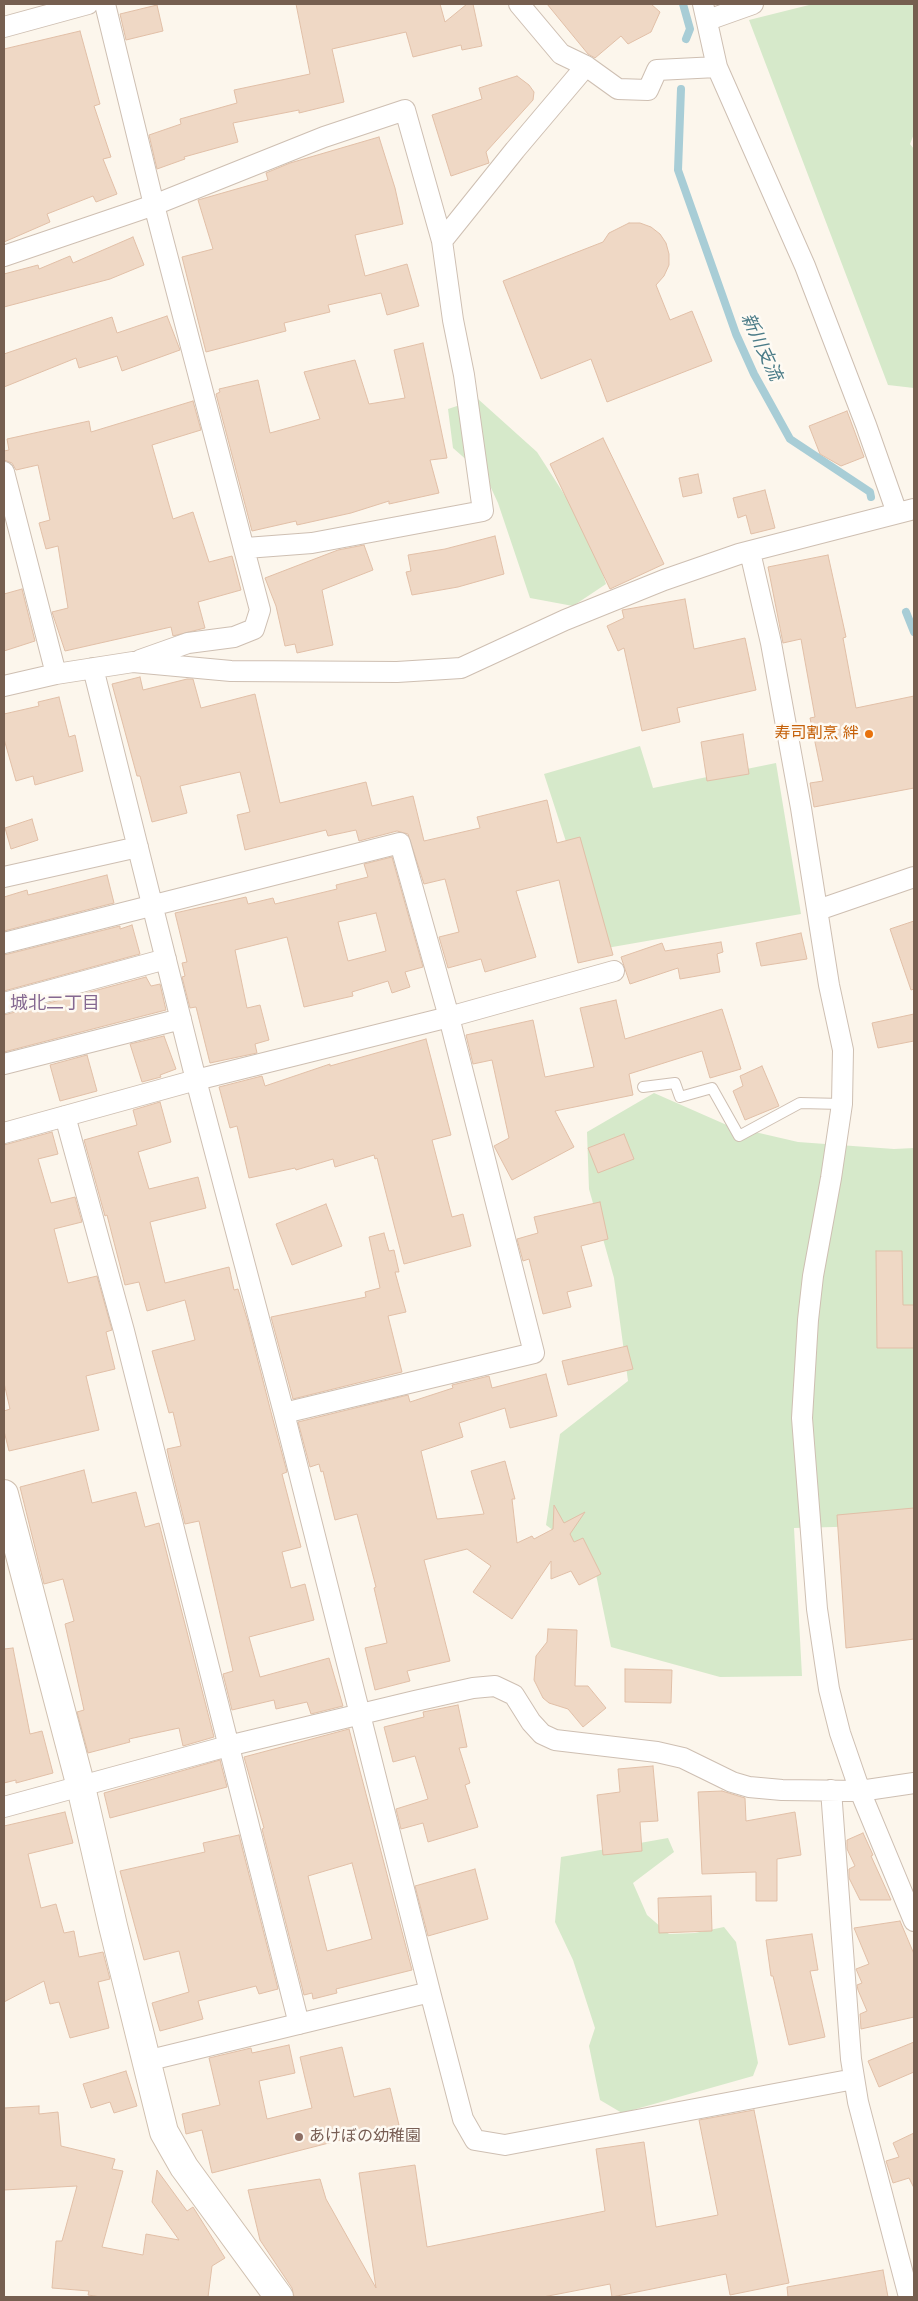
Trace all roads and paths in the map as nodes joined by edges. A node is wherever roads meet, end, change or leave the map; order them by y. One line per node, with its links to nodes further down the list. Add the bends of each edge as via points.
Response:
1 (88, 4): 6 (street)
2 (105, 4): 9 (street)
3 (519, 4): 7 (street, via 561,54)
4 (753, 4): 5 (street)
5 (706, 12): 8 (street)
6 (4, 27)
7 (586, 66): 8 (street, via 618,89 648,90 658,70); 10 (street)
8 (718, 67): 13 (street, via 805,266 866,426)
9 (154, 205): 10 (street, via 324,137 405,110); 11 (street); 14 (street)
10 (442, 241): 14 (street, via 482,511 312,543)
11 (4, 256)
12 (4, 472): 18 (street)
13 (905, 511): 15 (street)
14 (246, 548): 16 (street, via 260,610 254,629 234,637 188,643)
15 (750, 552): 16 (street, via 664,580 565,620 461,668 397,672 231,671); 24 (street, via 771,643)
16 (133, 662): 17 (street)
17 (93, 668): 18 (street); 20 (street)
18 (56, 674): 19 (street)
19 (4, 686)
20 (138, 847): 21 (street); 23 (street)
21 (4, 877)
22 (914, 877): 24 (street)
23 (153, 906): 25 (street); 26 (street); 29 (street, via 400,843)
24 (818, 910): 34 (street, via 843,1050)
25 (4, 943)
26 (166, 959): 28 (street); 30 (street)
27 (614, 971): 29 (street)
28 (4, 1003)
29 (449, 1017): 32 (street); 37 (street, via 534,1353)
30 (181, 1019): 31 (street); 32 (street)
31 (4, 1064)
32 (196, 1080): 35 (street); 37 (street)
33 (643, 1087): 34 (lane, via 675,1084 680,1097 712,1088 739,1136 800,1103)
34 (842, 1104): 44 (street, via 813,1276 802,1418 817,1609 840,1732)
35 (65, 1116): 36 (street); 40 (street, via 124,1331)
36 (4, 1133)
37 (284, 1413): 39 (street)
38 (4, 1494): 42 (street)
39 (359, 1715): 40 (street); 43 (street, via 473,1688 495,1686 514,1695 531,1722 542,1734 555,1740 683,1758 749,1787); 47 (street)
40 (228, 1746): 42 (street); 48 (street)
41 (914, 1783): 44 (street)
42 (81, 1787): 45 (street); 49 (street)
43 (831, 1790): 44 (street); 50 (street)
44 (860, 1791): 46 (street)
45 (4, 1807)
46 (914, 1921)
47 (430, 1992): 48 (street); 50 (street, via 462,2119 475,2140 505,2146)
48 (298, 2024): 49 (street)
49 (146, 2061): 51 (street, via 164,2132 184,2166)
50 (854, 2079): 52 (street)
51 (279, 2297)
52 (909, 2297)

